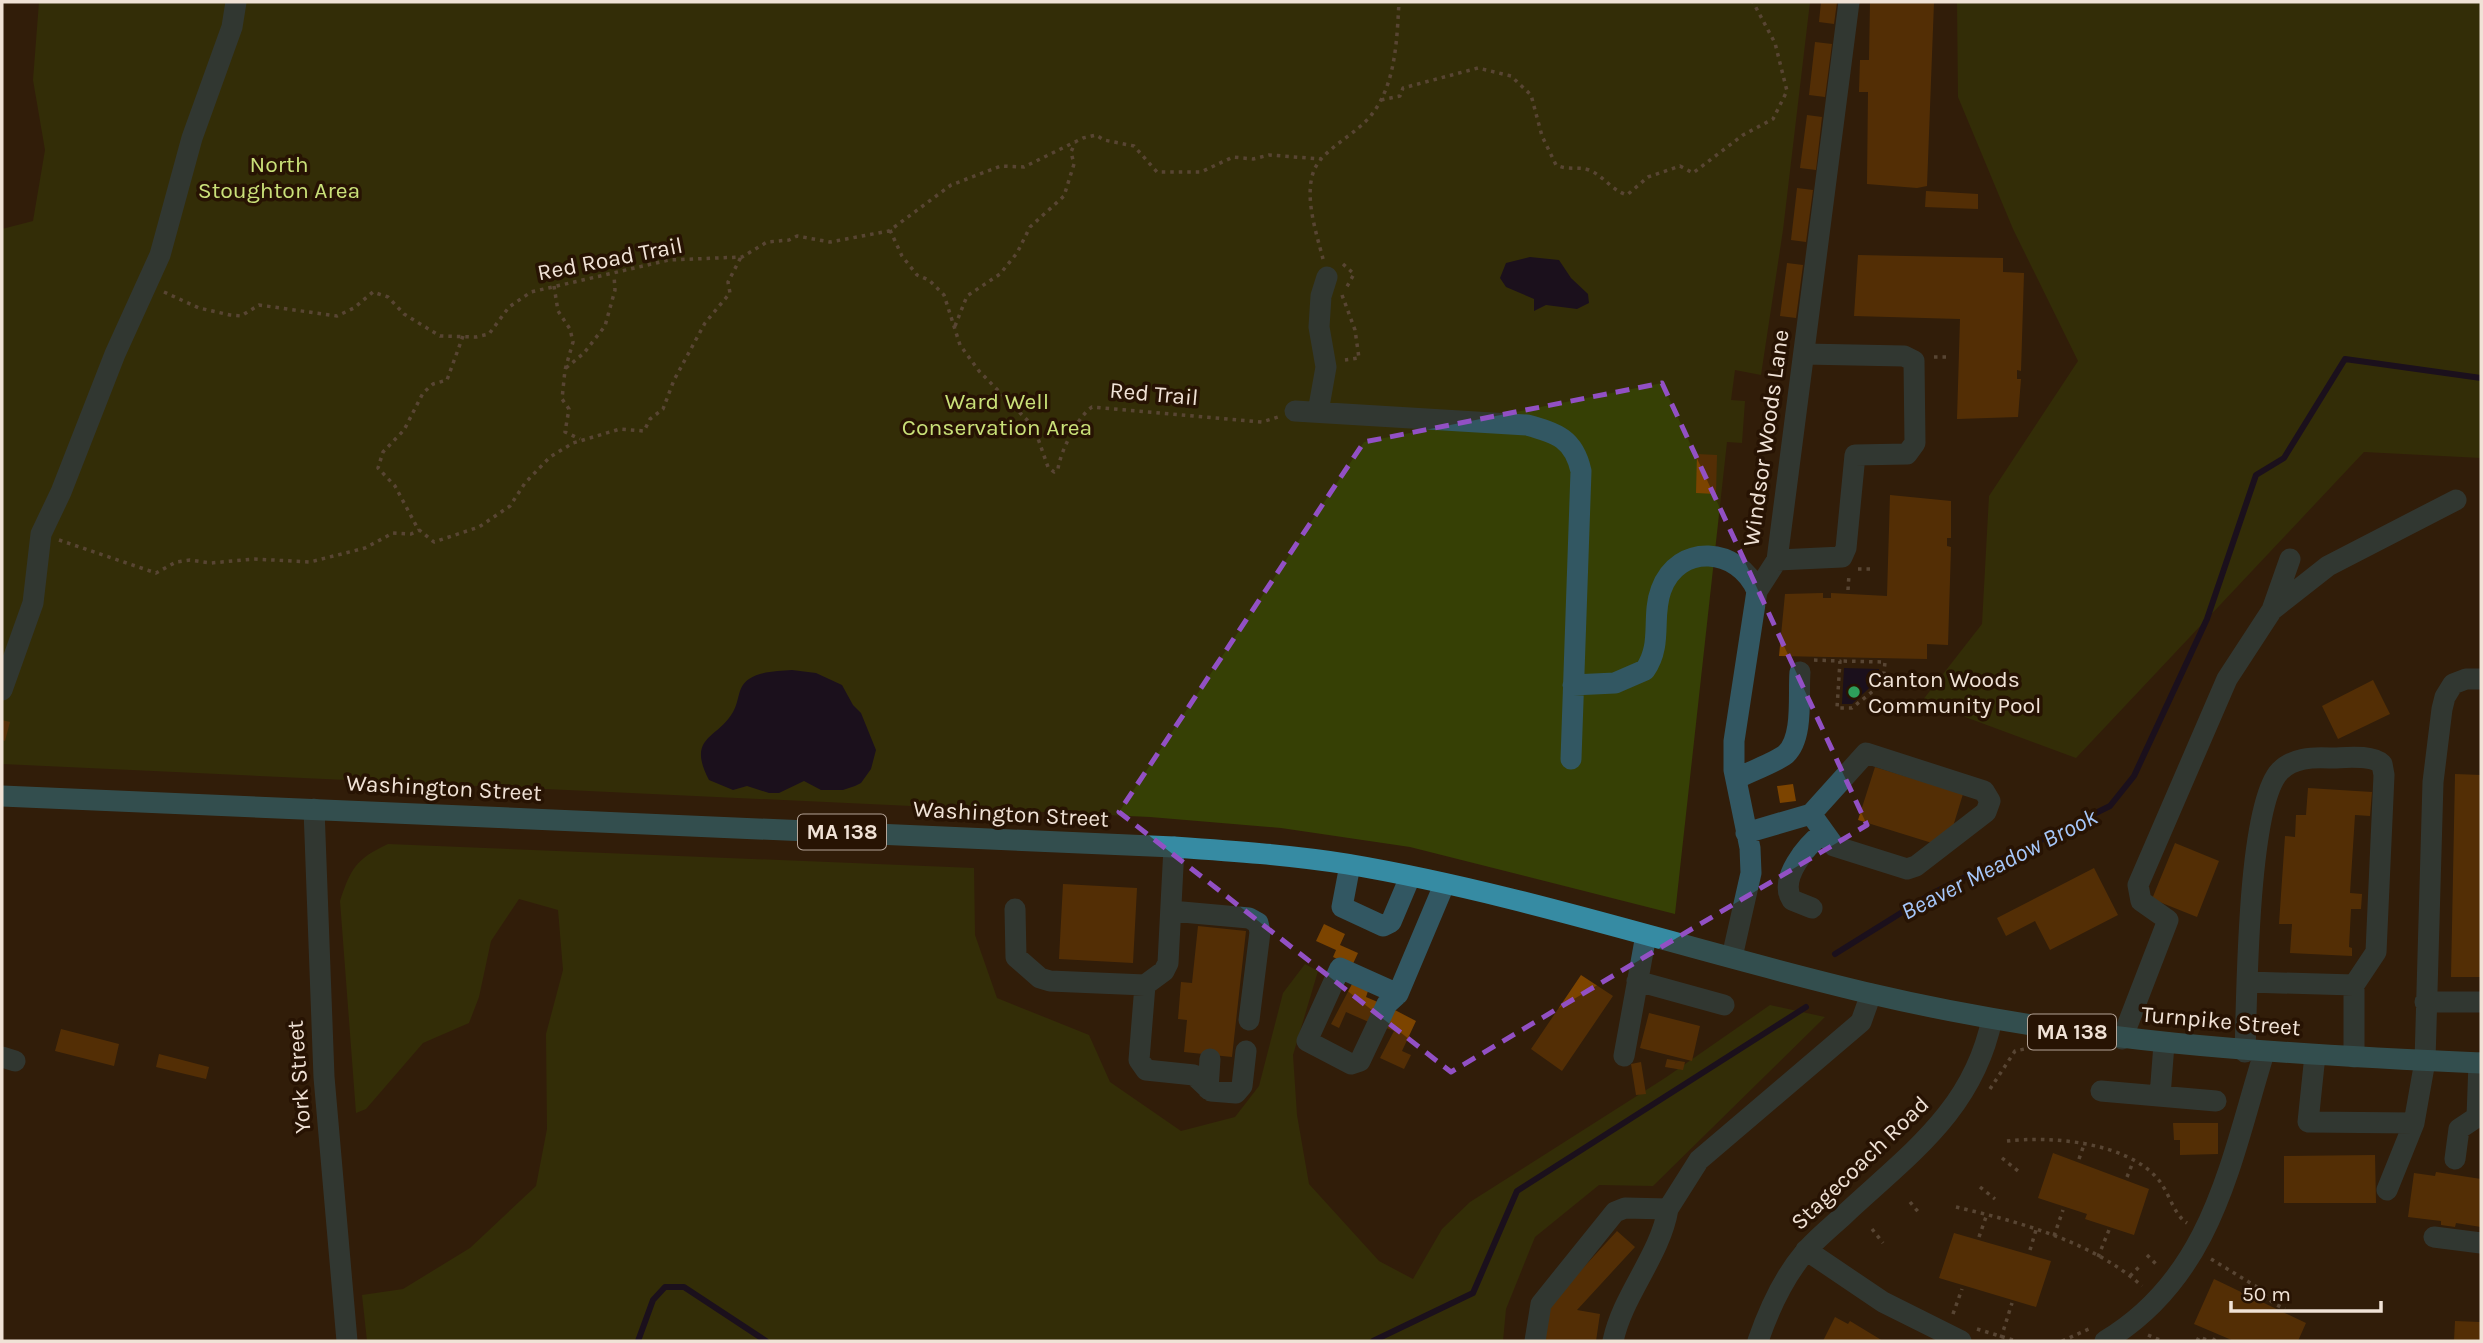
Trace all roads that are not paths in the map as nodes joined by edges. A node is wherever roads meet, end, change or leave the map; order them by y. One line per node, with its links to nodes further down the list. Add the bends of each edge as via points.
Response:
1 (236, 2): 15 (street, via 156,265 40,534 33,603)
2 (1849, 2): 4 (street, Windsor Woods Lane)
3 (1327, 277): 6 (street, via 1321,296 1320,344 1326,362)
4 (1804, 354): 9 (street, Windsor Woods Lane); 9 (street, via 1914,360 1914,443 1907,454 1856,455 1842,557)
5 (1289, 412): 6 (street)
6 (1318, 412): 14 (street, via 1527,425 1560,437 1574,449 1581,471)
7 (2456, 500): 11 (street, via 2328,566)
8 (2290, 559): 11 (street)
9 (1777, 560): 10 (street, Windsor Woods Lane)
10 (1757, 591): 14 (street, via 1747,573 1730,560 1714,556 1684,562 1661,589 1656,646 1645,670 1615,683); 17 (street, Windsor Woods Lane, via 1734,741)
11 (2272, 610): 44 (street, via 2227,679 2138,885 2141,901 2168,920)
12 (1806, 666): 17 (street, via 1791,747)
13 (2481, 680): 39 (street, via 2454,684 2442,709 2433,782)
14 (1573, 685): 16 (street)
15 (2, 691)
16 (1571, 759)
17 (1736, 779): 21 (street, Windsor Woods Lane)
18 (2, 796): 19 (main road, Washington Street / MA 138)
19 (314, 809): 23 (main road, Washington Street / MA 138); 66 (street, York Street, via 324,1077)
20 (1811, 814): 21 (street); 22 (street); 22 (street, via 1866,753 1978,789 1989,797 1986,812 1907,869 1834,846)
21 (1746, 833): 32 (street, Windsor Woods Lane, via 1751,873)
22 (1824, 833): 27 (street, via 1804,849 1795,864 1788,894)
23 (1174, 847): 24 (main road, Washington Street / MA 138); 29 (street)
24 (1350, 865): 25 (main road, Washington Street / MA 138); 25 (street, via 1342,907 1383,926 1391,922)
25 (1410, 877): 26 (main road, Washington Street / MA 138)
26 (1444, 885): 30 (main road, Washington Street / MA 138); 37 (street)
27 (1812, 908)
28 (1015, 909): 35 (street, via 1016,957 1040,978)
29 (1171, 911): 35 (street, via 1167,968); 42 (street, via 1249,918 1258,923)
30 (1646, 936): 31 (main road, Washington Street / MA 138); 33 (street)
31 (1672, 942): 32 (main road, Turnpike Street / MA 138)
32 (1732, 957): 38 (main road, Turnpike Street / MA 138)
33 (1637, 981): 41 (street); 49 (street)
34 (2248, 982): 36 (street); 36 (street, via 2256,846 2275,777 2306,758 2371,759 2382,764 2384,775 2376,952); 47 (street)
35 (1145, 985): 54 (street, via 1141,1065 1149,1071 1194,1075)
36 (2354, 985): 50 (street)
37 (1398, 994): 37 (street, via 1387,1004 1356,1064 1307,1041 1340,968)
38 (1871, 994): 43 (main road, Turnpike Street / MA 138); 62 (street, via 1861,1022 1699,1160)
39 (2425, 1002): 40 (street); 52 (street)
40 (2481, 1002)
41 (1724, 1005)
42 (1248, 1020)
43 (1992, 1020): 44 (main road, Turnpike Street / MA 138); 65 (street, Stagecoach Road, via 1976,1071 1949,1114)
44 (2122, 1039): 45 (main road, Turnpike Street / MA 138)
45 (2164, 1044): 47 (main road, Turnpike Street / MA 138); 56 (street)
46 (1246, 1051): 54 (street, via 1238,1092)
47 (2254, 1052): 48 (main road, Turnpike Street / MA 138); 71 (street, via 2217,1208 2200,1244 2153,1307)
48 (2315, 1055): 50 (main road, Turnpike Street / MA 138); 59 (street, via 2308,1122)
49 (1624, 1056)
50 (2354, 1057): 52 (main road, Turnpike Street / MA 138)
51 (1210, 1059): 54 (street)
52 (2425, 1061): 53 (main road, Turnpike Street / MA 138); 59 (street)
53 (2480, 1063): 58 (street)
54 (1208, 1089)
55 (2101, 1091): 56 (street)
56 (2160, 1097): 57 (street)
57 (2216, 1101)
58 (2479, 1117): 60 (street, via 2459,1129)
59 (2414, 1123): 61 (street)
60 (2455, 1159)
61 (2387, 1190)
62 (1668, 1209): 67 (street, via 1615,1212 1541,1304); 68 (street, via 1654,1249 1623,1307)
63 (2434, 1237): 64 (street)
64 (2481, 1243)
65 (1806, 1250): 69 (street, Stagecoach Road, via 1778,1292); 70 (street, via 1883,1302)
66 (347, 1341)
67 (1535, 1341)
68 (1613, 1341)
69 (1758, 1341)
70 (1961, 1341)
71 (2105, 1341)

